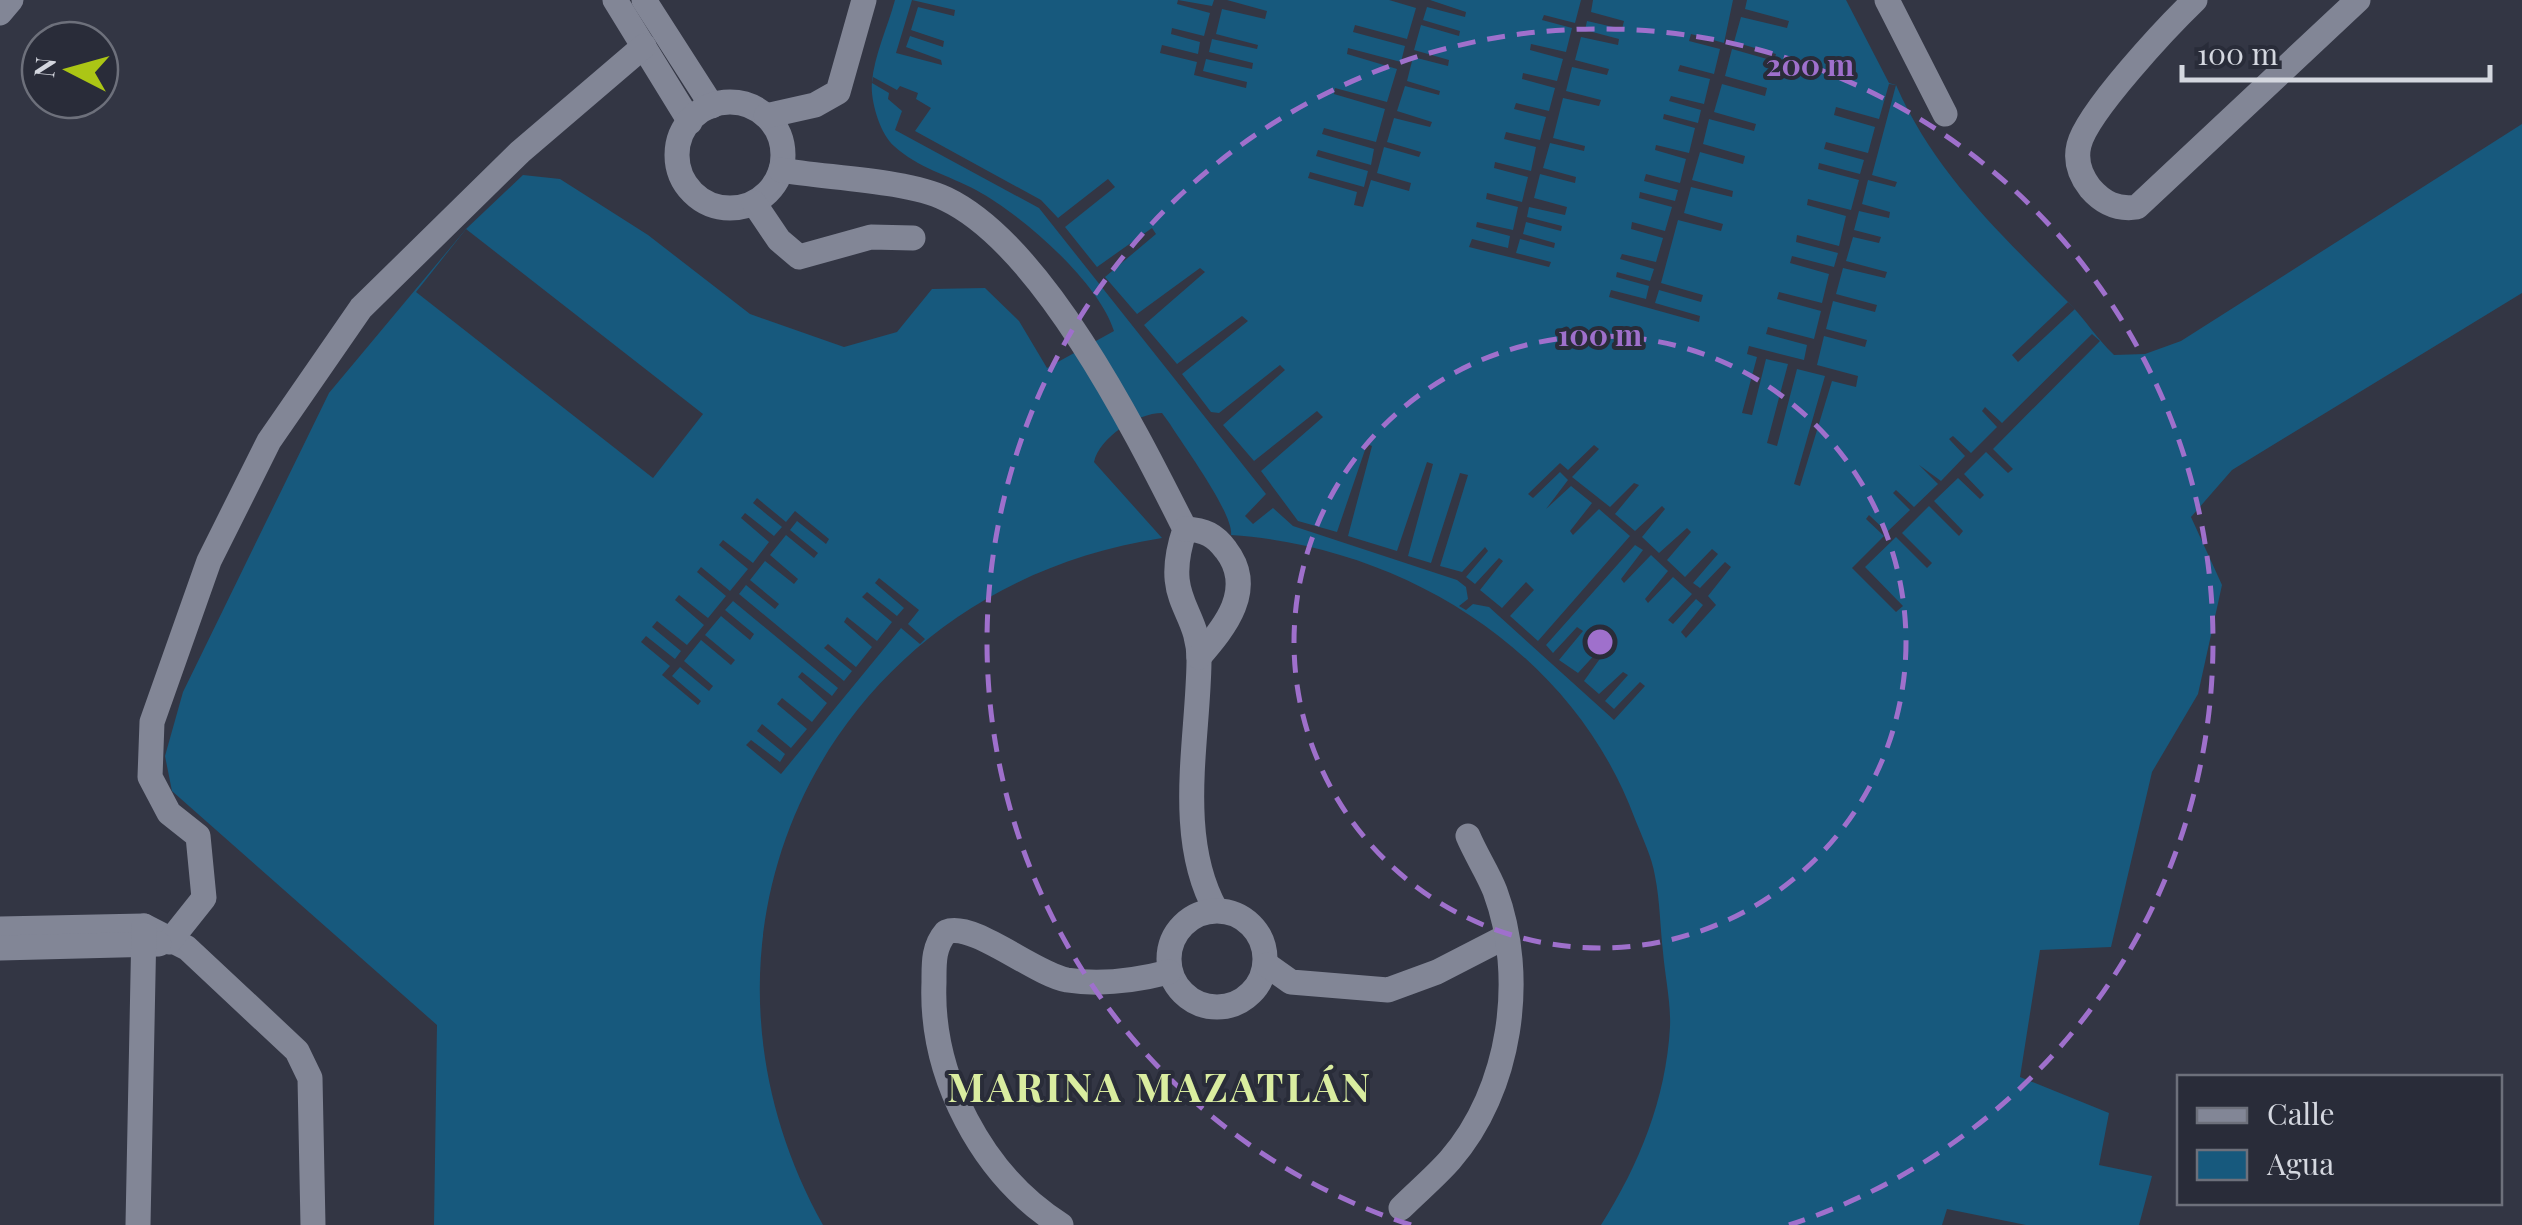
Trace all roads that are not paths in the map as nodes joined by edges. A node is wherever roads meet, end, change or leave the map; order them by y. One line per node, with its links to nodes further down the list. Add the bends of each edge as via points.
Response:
1 (12, 0): 8 (street)
2 (615, 0): 9 (street)
3 (644, 0): 10 (street)
4 (864, 0): 12 (street, via 838,92 815,105)
5 (1887, 0): 11 (street)
6 (2195, 0): 7 (street, via 2150,44 2079,142 2077,166 2085,182 2122,209 2137,206)
7 (2358, 0)
8 (0, 13)
9 (644, 46): 13 (street); 23 (street, via 520,152 361,308 269,441 210,561 152,722 150,778 169,813 198,836 204,898)
10 (712, 106): 12 (street, via 740,103); 13 (street)
11 (1946, 114)
12 (766, 116): 14 (street, via 781,141)
13 (690, 122): 15 (street, via 678,153 687,186 713,206)
14 (781, 170): 15 (street); 17 (street, via 930,192 1014,254 1079,338)
15 (754, 203): 16 (street, via 799,257 871,237)
16 (913, 238)
17 (1186, 529): 18 (street, via 1175,582); 18 (street, via 1216,537 1239,580 1232,613)
18 (1199, 657): 20 (street, via 1192,787 1206,892)
19 (1468, 836): 22 (street, via 1495,892)
20 (1216, 910): 25 (street, via 1232,912 1256,930); 26 (street, via 1181,926 1169,949)
21 (0, 930): 23 (street)
22 (1505, 937): 25 (street, via 1388,990 1292,982); 27 (street, via 1511,997 1506,1047 1473,1128)
23 (152, 939): 24 (street); 28 (street); 29 (street, via 187,948 307,1064)
24 (0, 948)
25 (1266, 965): 26 (street, via 1247,996 1223,1007 1186,997)
26 (1169, 972): 30 (street, via 1068,980 965,930 946,932 938,942 933,1004 953,1090 993,1160)
27 (1401, 1208)
28 (138, 1225)
29 (313, 1225)
30 (1061, 1225)

